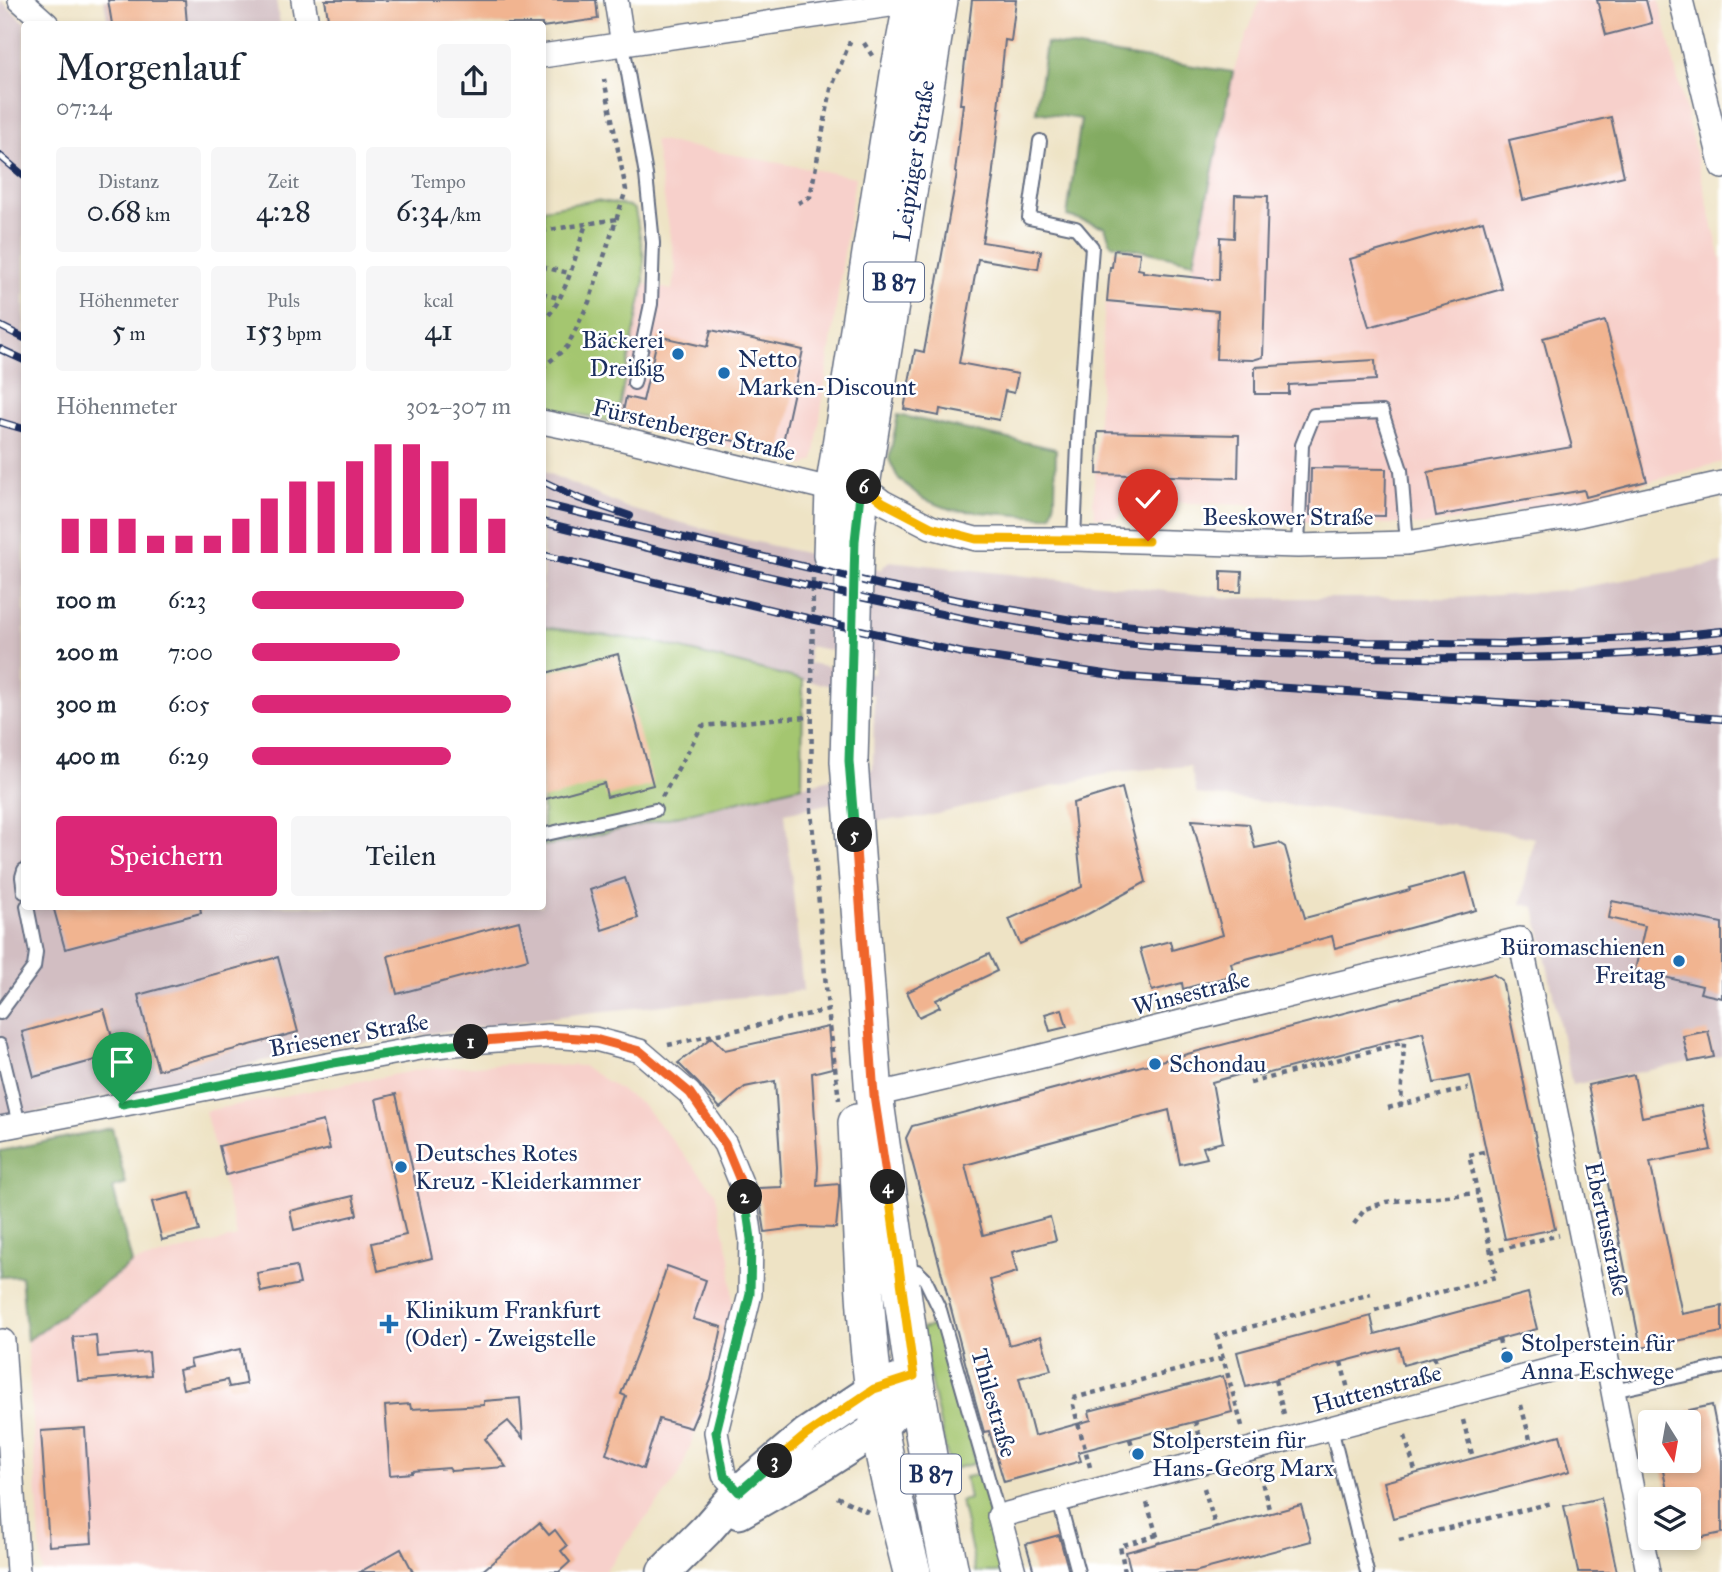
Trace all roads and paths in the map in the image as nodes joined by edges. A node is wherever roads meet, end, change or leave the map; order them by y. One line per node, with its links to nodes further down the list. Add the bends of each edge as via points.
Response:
1 (20, 0): 6 (street)
2 (303, 0): 7 (street)
3 (616, 0): 9 (street)
4 (922, 0): 9 (street); 27 (main road, Leipziger Straße / B 87, via 900,68)
5 (1681, 0): 13 (street)
6 (44, 21)
7 (306, 21)
8 (852, 39): 14 (path, via 831,89 810,197)
9 (623, 45): 10 (street); 24 (lane, via 653,243 651,304)
10 (546, 55)
11 (604, 79): 15 (path, via 626,190)
12 (1040, 141): 28 (lane, via 1029,218 1076,228 1093,247)
13 (1722, 167)
14 (798, 203)
15 (617, 219): 16 (path); 23 (path, via 589,302 568,347)
16 (586, 224): 17 (path); 19 (path)
17 (546, 230)
18 (546, 268): 19 (path)
19 (569, 272): 21 (path)
20 (546, 294): 21 (path)
21 (561, 299): 22 (path)
22 (546, 318)
23 (546, 365)
24 (634, 383)
25 (546, 423): 27 (street, Fürstenberger Straße)
26 (1722, 482): 29 (street, Beeskower Straße, via 1570,516)
27 (848, 487): 28 (street, Beeskower Straße, via 931,527 976,539); 42 (main road, Leipziger Straße / B 87, via 855,541 849,761); 65 (main road, Leipziger Straße / B 87, via 829,767)
28 (1074, 539): 30 (street, Beeskower Straße)
29 (1407, 542): 30 (street, Beeskower Straße); 30 (lane, via 1401,470 1381,412 1314,415 1302,445)
30 (1298, 546)
31 (813, 568): 32 (path)
32 (811, 717): 33 (path, via 702,726); 39 (path, via 811,810 828,1010)
33 (655, 810): 34 (lane)
34 (546, 834)
35 (28, 910): 37 (lane, via 36,953 34,967)
36 (1520, 939): 42 (street, Winsestraße); 49 (street, Ebertusstraße)
37 (0, 1013)
38 (0, 1045): 45 (lane)
39 (640, 1051): 45 (street, Briesener Straße, via 595,1039 548,1036 438,1046); 85 (street, Briesener Straße, via 690,1093 725,1144 744,1190 751,1239 750,1294 716,1432 724,1475)
40 (1250, 1083): 43 (path, via 1404,1042)
41 (1468, 1088): 43 (path)
42 (874, 1095): 51 (main road, Leipziger Straße / B 87)
43 (1401, 1105): 44 (path)
44 (1388, 1108)
45 (10, 1126)
46 (1484, 1152): 47 (path, via 1469,1155)
47 (1478, 1194): 48 (path, via 1386,1202 1365,1209); 50 (path)
48 (1354, 1224)
49 (1580, 1230): 50 (path); 56 (street, Ebertusstraße)
50 (1491, 1252): 53 (path, via 1496,1278)
51 (900, 1272): 63 (main road, Leipziger Straße / B 87); 92 (lane, Thilestraße, via 917,1271 940,1310)
52 (1371, 1294): 58 (path, via 1217,1336)
53 (1375, 1310)
54 (1499, 1339): 59 (path)
55 (3, 1341): 98 (street)
56 (1606, 1355): 66 (street, Ebertusstraße); 74 (street, Huttenstraße)
57 (1434, 1356): 62 (path)
58 (1223, 1358): 72 (path); 81 (path, via 1074,1398)
59 (1503, 1358)
60 (1341, 1362): 67 (path)
61 (1722, 1367): 66 (lane)
62 (1439, 1374)
63 (914, 1376): 65 (street); 73 (street, via 899,1407); 101 (main road, Leipziger Straße / B 87)
64 (1275, 1380): 69 (path)
65 (874, 1389): 73 (main road, Leipziger Straße / B 87); 85 (street, via 806,1435)
66 (1613, 1391): 106 (street, Ebertusstraße)
67 (1350, 1397)
68 (1521, 1405): 78 (path)
69 (1284, 1414)
70 (1463, 1420): 80 (path)
71 (1195, 1421): 76 (path)
72 (1242, 1426)
73 (880, 1427): 94 (street); 100 (main road, Leipziger Straße / B 87)
74 (1331, 1428): 87 (street, Huttenstraße); 105 (lane)
75 (1405, 1436): 83 (path)
76 (1200, 1437)
77 (1130, 1439): 79 (path)
78 (1531, 1443)
79 (1135, 1455)
80 (1473, 1458)
81 (1090, 1467)
82 (1260, 1474): 90 (path)
83 (1416, 1474)
84 (1205, 1488): 93 (path)
85 (739, 1492): 94 (street)
86 (836, 1497): 91 (path)
87 (1059, 1501): 92 (street, Huttenstraße); 103 (lane)
88 (1147, 1503): 95 (path)
89 (1552, 1503): 96 (path)
90 (1270, 1513)
91 (873, 1514)
92 (999, 1516): 102 (street, Thilestraße)
93 (1216, 1528)
94 (706, 1530): 99 (street)
95 (1157, 1535): 97 (path); 104 (path, via 1119,1546)
96 (1399, 1540)
97 (1159, 1543)
98 (18, 1572)
99 (664, 1572)
100 (912, 1572)
101 (950, 1572)
102 (1014, 1572)
103 (1078, 1572)
104 (1125, 1572)
105 (1367, 1572)
106 (1648, 1572)

